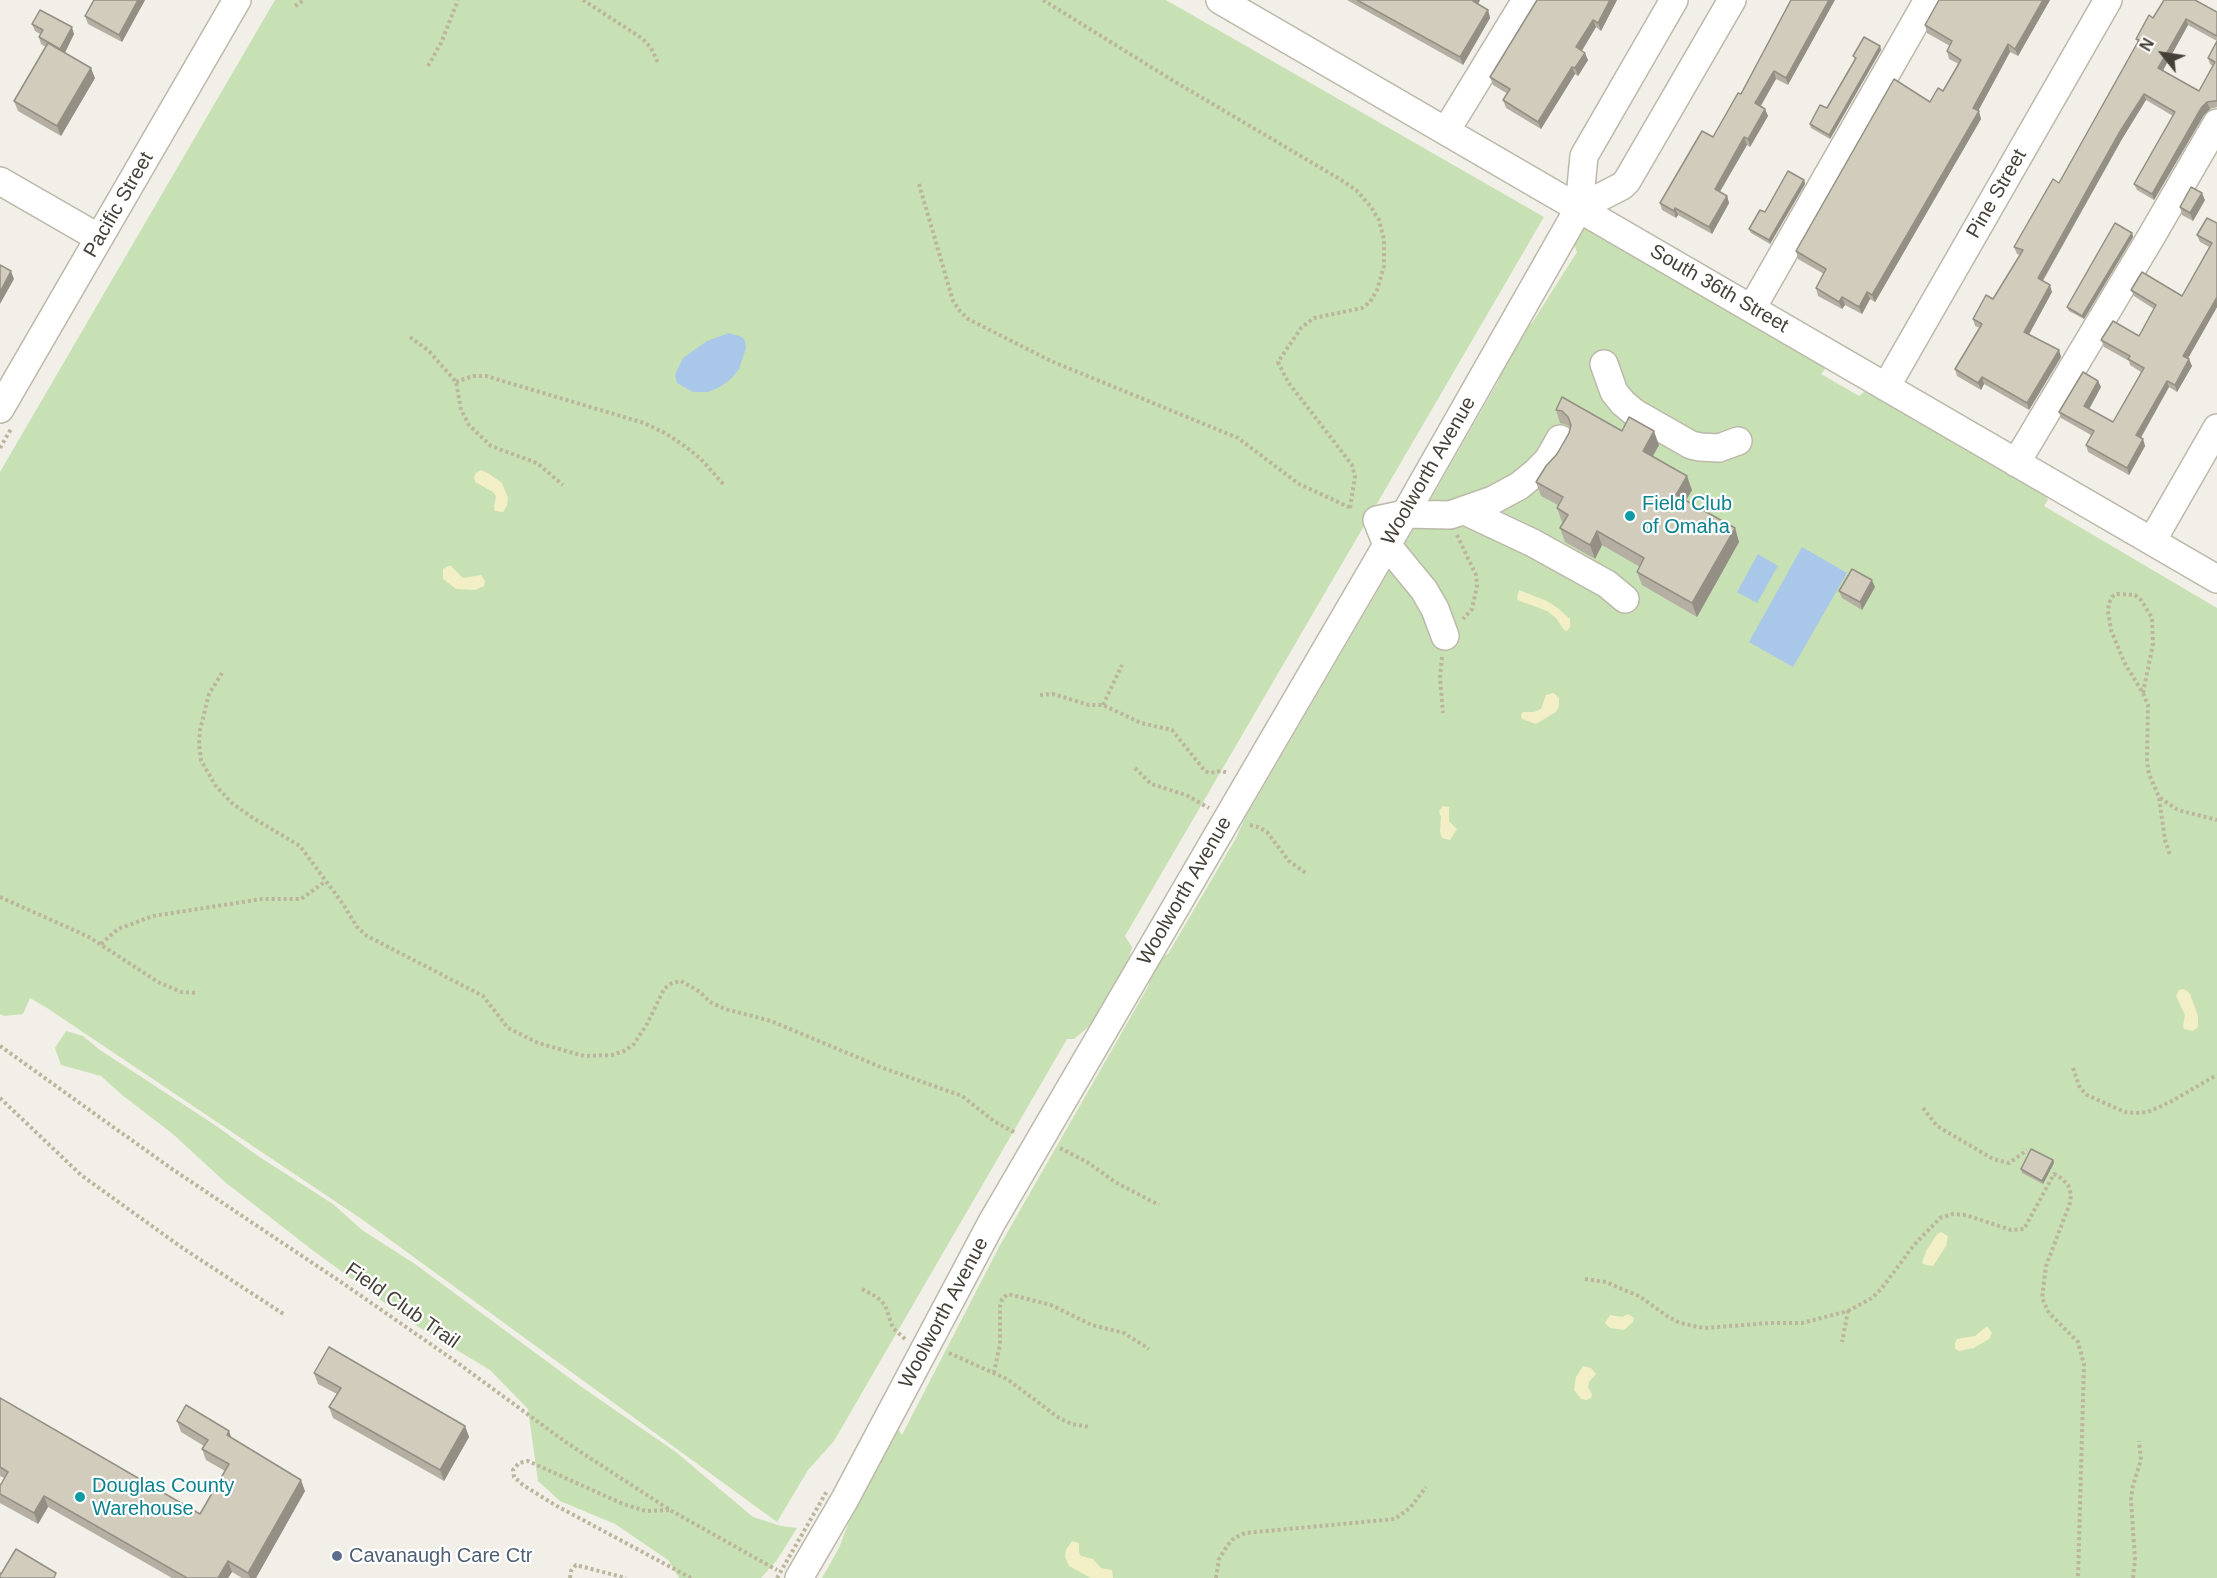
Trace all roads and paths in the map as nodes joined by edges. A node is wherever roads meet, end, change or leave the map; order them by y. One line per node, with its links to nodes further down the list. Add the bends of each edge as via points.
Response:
1 (237, 0): 20 (street, Pacific Street)
2 (304, 0): 12 (path)
3 (458, 0): 14 (path)
4 (583, 0): 13 (path, via 643,39)
5 (1043, 0): 33 (path, via 1338,178 1371,207 1384,240 1384,266 1370,302 1362,308 1314,318 1301,328 1278,362 1288,382 1352,465 1355,477)
6 (1220, 0): 16 (street, South 36th Street)
7 (1526, 0): 16 (street)
8 (1674, 0): 19 (street, Woolworth Avenue, via 1584,156)
9 (1732, 0): 19 (street, via 1627,181)
10 (1928, 0): 21 (street)
11 (2108, 0): 25 (street, Pine Street)
12 (295, 6)
13 (657, 63)
14 (428, 66)
15 (2217, 123): 30 (street)
16 (1446, 131): 19 (street, South 36th Street)
17 (0, 181): 20 (street)
18 (918, 184): 33 (path, via 953,301 968,320 1051,361 1238,438 1299,484)
19 (1579, 208): 21 (street, South 36th Street); 34 (street, Woolworth Avenue)
20 (99, 238): 26 (street, Pacific Street)
21 (1752, 308): 25 (street, South 36th Street)
22 (410, 337): 24 (path, via 429,351)
23 (1604, 364): 29 (street, via 1623,404 1691,445 1719,448)
24 (456, 382): 31 (path, via 461,410 469,425 491,446 537,463); 32 (path, via 486,376 644,423 686,447)
25 (1886, 387): 30 (street, South 36th Street)
26 (0, 409)
27 (2217, 428): 37 (street)
28 (1560, 439): 35 (street, via 1548,460 1519,486)
29 (1738, 441)
30 (2016, 463): 37 (street, South 36th Street)
31 (563, 485)
32 (724, 485)
33 (1350, 508): 36 (path)
34 (1405, 513): 35 (street); 36 (street, Woolworth Avenue)
35 (1458, 513): 39 (street, via 1533,543 1607,584); 40 (path, via 1458,538 1476,575 1477,586 1472,609)
36 (1382, 532): 40 (street, via 1424,590); 60 (street, Woolworth Avenue)
37 (2152, 541): 38 (street, South 36th Street)
38 (2217, 579)
39 (1625, 599)
40 (1446, 636): 46 (path, via 1440,678)
41 (1122, 665): 45 (path)
42 (222, 673): 51 (path, via 205,708 199,743 201,760 215,785 232,803 300,846)
43 (2143, 693): 43 (path, via 2153,644 2152,618 2134,595 2117,594 2109,603 2111,630 2124,663); 48 (path, via 2148,705 2149,774)
44 (1040, 695): 45 (path, via 1053,694 1089,705)
45 (1103, 705): 47 (path, via 1141,723 1172,730 1205,771)
46 (1443, 713)
47 (1230, 773)
48 (2159, 797): 49 (path, via 2178,810); 50 (path)
49 (2217, 820)
50 (2170, 855)
51 (326, 881): 53 (path, via 301,899 262,899 153,916 118,929); 60 (path, via 367,936 477,992 508,1028 538,1043 584,1056 624,1051 640,1035 664,988 681,981 725,1009 771,1021 962,1096 996,1122)
52 (0, 897): 53 (path)
53 (101, 944): 54 (path, via 158,982 181,992)
54 (198, 993)
55 (0, 1046): 75 (path, Field Club Trail, via 567,1443)
56 (2073, 1068): 57 (path, via 2087,1095 2136,1113 2170,1102)
57 (2217, 1075)
58 (0, 1098): 66 (path, via 81,1175 150,1226)
59 (1923, 1108): 61 (path, via 1937,1126 1993,1159 2009,1163)
60 (1029, 1138): 62 (path, via 1073,1154); 67 (street, Woolworth Avenue, via 992,1222)
61 (2027, 1150)
62 (1159, 1205)
63 (1585, 1279): 65 (path, via 1622,1288 1680,1323 1704,1328 1802,1323)
64 (862, 1288): 67 (path, via 885,1305 893,1328)
65 (1848, 1311): 68 (path); 82 (path, via 1877,1293 1940,1218 1966,1215 2011,1230 2024,1229 2054,1174 2068,1185 2070,1203 2046,1266 2042,1298 2049,1313 2078,1342 2084,1364)
66 (285, 1315)
67 (914, 1342): 70 (path); 74 (street, Woolworth Avenue)
68 (1842, 1342)
69 (1149, 1349): 70 (path, via 1124,1333 1092,1325 1051,1305 1008,1294 1000,1307 1000,1344)
70 (994, 1373): 71 (path, via 1059,1419)
71 (1090, 1427)
72 (2139, 1441): 83 (path, via 2141,1460 2131,1500)
73 (1426, 1487): 81 (path, via 1410,1508 1395,1519 1245,1533 1227,1546)
74 (836, 1495): 76 (street, Woolworth Avenue); 80 (path, bridge)
75 (670, 1510): 76 (path, Field Club Trail); 79 (path, via 646,1511 623,1504 528,1461 519,1462 513,1470 514,1477 523,1485 555,1505)
76 (791, 1576)
77 (570, 1578): 78 (path, via 576,1565)
78 (626, 1578)
79 (691, 1578)
80 (777, 1578)
81 (1216, 1578)
82 (2078, 1578)
83 (2133, 1578)

